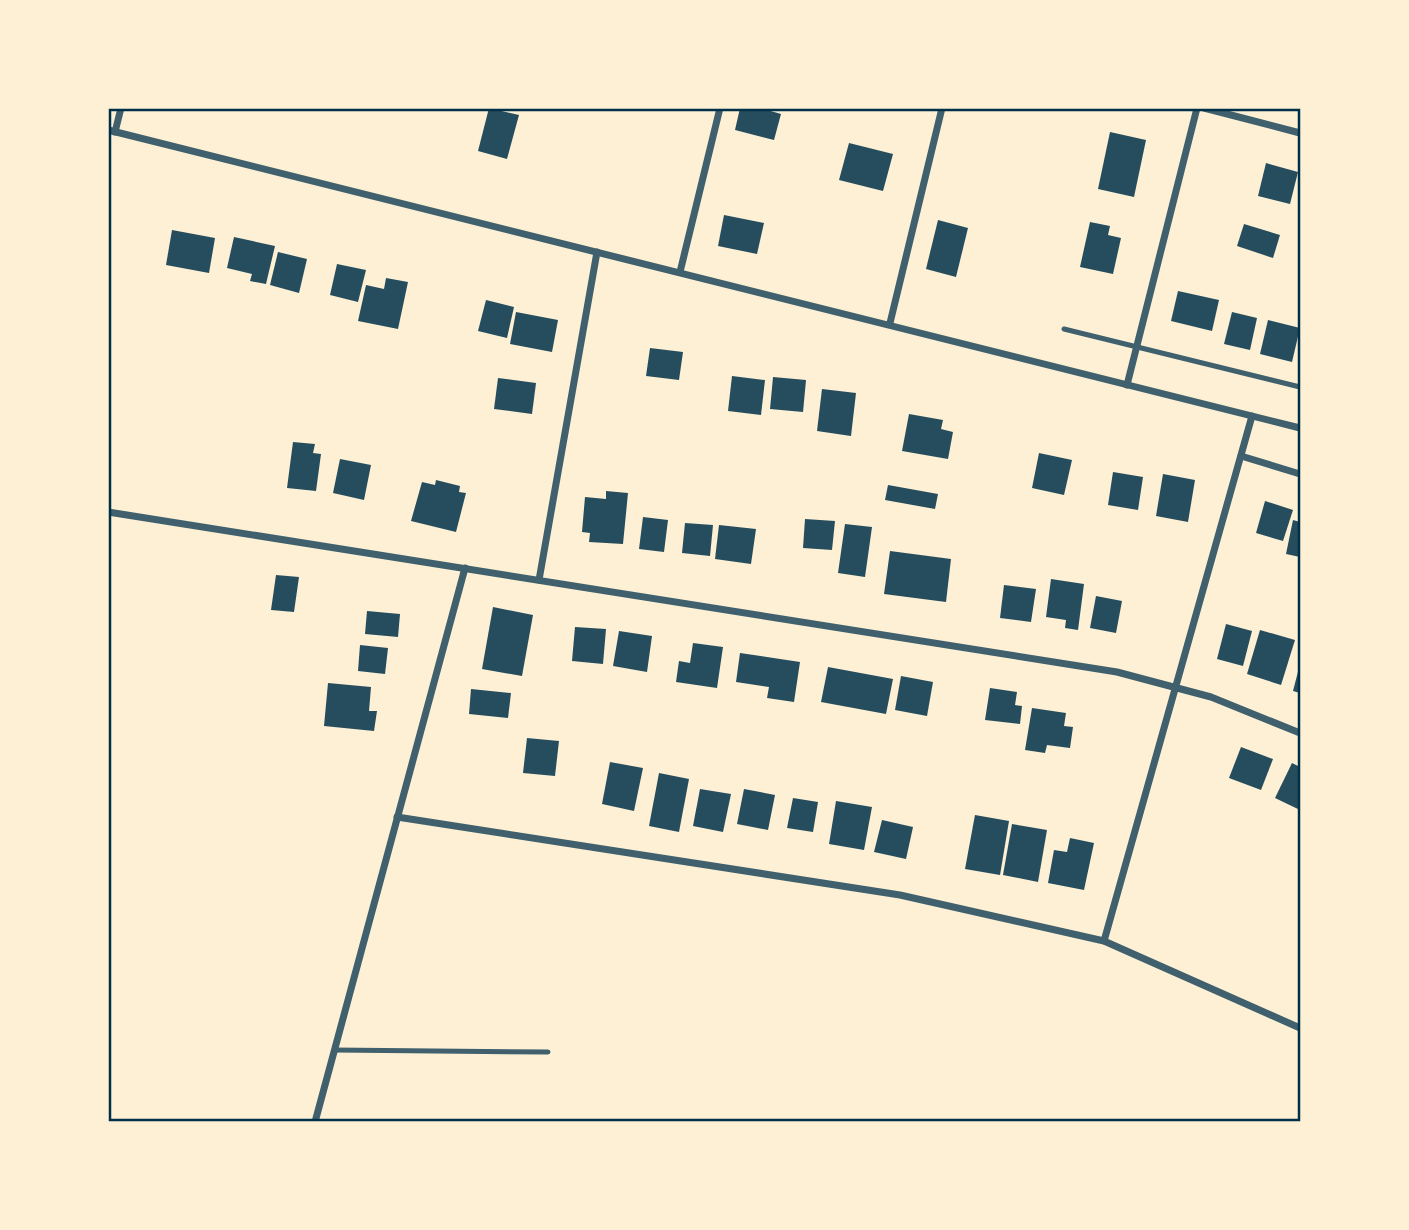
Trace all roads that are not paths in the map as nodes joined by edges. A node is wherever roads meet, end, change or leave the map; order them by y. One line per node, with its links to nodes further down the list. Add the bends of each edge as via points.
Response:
1 (121, 108): 6 (street)
2 (720, 108): 9 (street)
3 (942, 108): 10 (street)
4 (1197, 108): 12 (street)
5 (1204, 108): 7 (street)
6 (112, 131): 8 (street)
7 (1300, 133)
8 (597, 251): 9 (street); 21 (street)
9 (680, 271): 10 (street)
10 (890, 323): 13 (street)
11 (1064, 329): 12 (lane)
12 (1137, 345): 13 (street); 14 (lane)
13 (1127, 385): 15 (street)
14 (1300, 387)
15 (1252, 416): 16 (street); 17 (street)
16 (1300, 428)
17 (1241, 456): 18 (street); 22 (street)
18 (1300, 474)
19 (108, 512): 20 (street)
20 (465, 568): 21 (street); 24 (street)
21 (539, 580): 22 (street, via 1117,672)
22 (1178, 686): 23 (street); 25 (street)
23 (1300, 733)
24 (397, 817): 25 (street, via 900,895); 27 (street)
25 (1104, 942): 26 (street)
26 (1300, 1028)
27 (334, 1050): 28 (lane); 29 (street)
28 (548, 1052)
29 (315, 1122)

